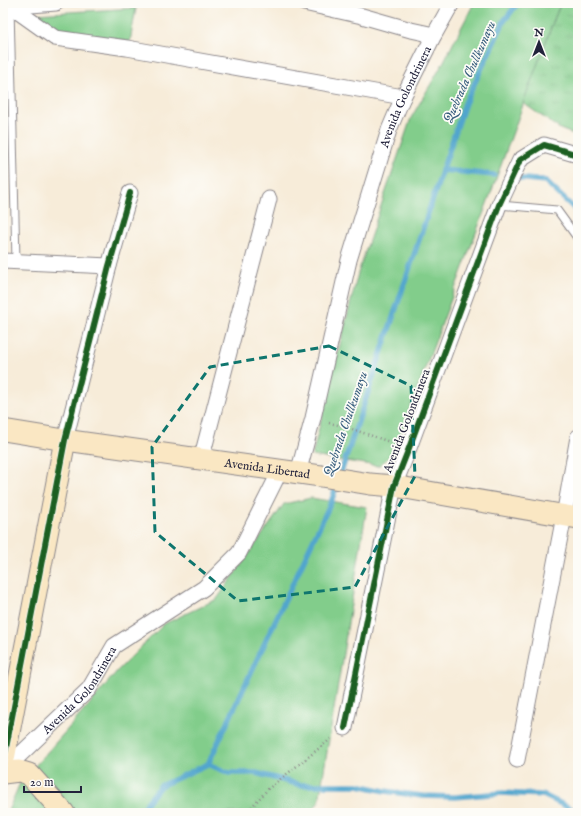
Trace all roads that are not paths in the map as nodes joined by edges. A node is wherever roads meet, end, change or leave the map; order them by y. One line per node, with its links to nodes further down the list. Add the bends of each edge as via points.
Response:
1 (56, 3): 4 (street)
2 (304, 3): 5 (street)
3 (452, 3): 5 (street, Avenida Golondrinera)
4 (7, 7): 6 (street, via 55,38 127,48); 12 (lane)
5 (434, 35): 6 (street, Avenida Golondrinera)
6 (403, 97): 18 (street, Avenida Golondrinera, via 389,130 349,260 313,418)
7 (578, 155): 10 (street, Avenida Golondrinera, via 544,145 520,160)
8 (130, 193): 13 (street)
9 (269, 199): 17 (street)
10 (499, 205): 11 (lane, via 557,210); 19 (street, Avenida Golondrinera)
11 (578, 239)
12 (10, 261): 13 (street)
13 (109, 266): 16 (street)
14 (3, 430): 16 (main road, Avenida Libertad)
15 (578, 437): 20 (street)
16 (65, 440): 17 (main road, Avenida Libertad); 23 (main road)
17 (201, 460): 18 (main road, Avenida Libertad)
18 (289, 472): 19 (main road, Avenida Libertad); 24 (street, Avenida Golondrinera, via 239,553 204,588 114,646 89,689)
19 (394, 486): 20 (main road, Avenida Libertad); 21 (street, Avenida Golondrinera)
20 (571, 517): 22 (street)
21 (345, 728)
22 (517, 760)
23 (3, 764)
24 (3, 772): 25 (main road, via 19,770 29,774)
25 (64, 813)

